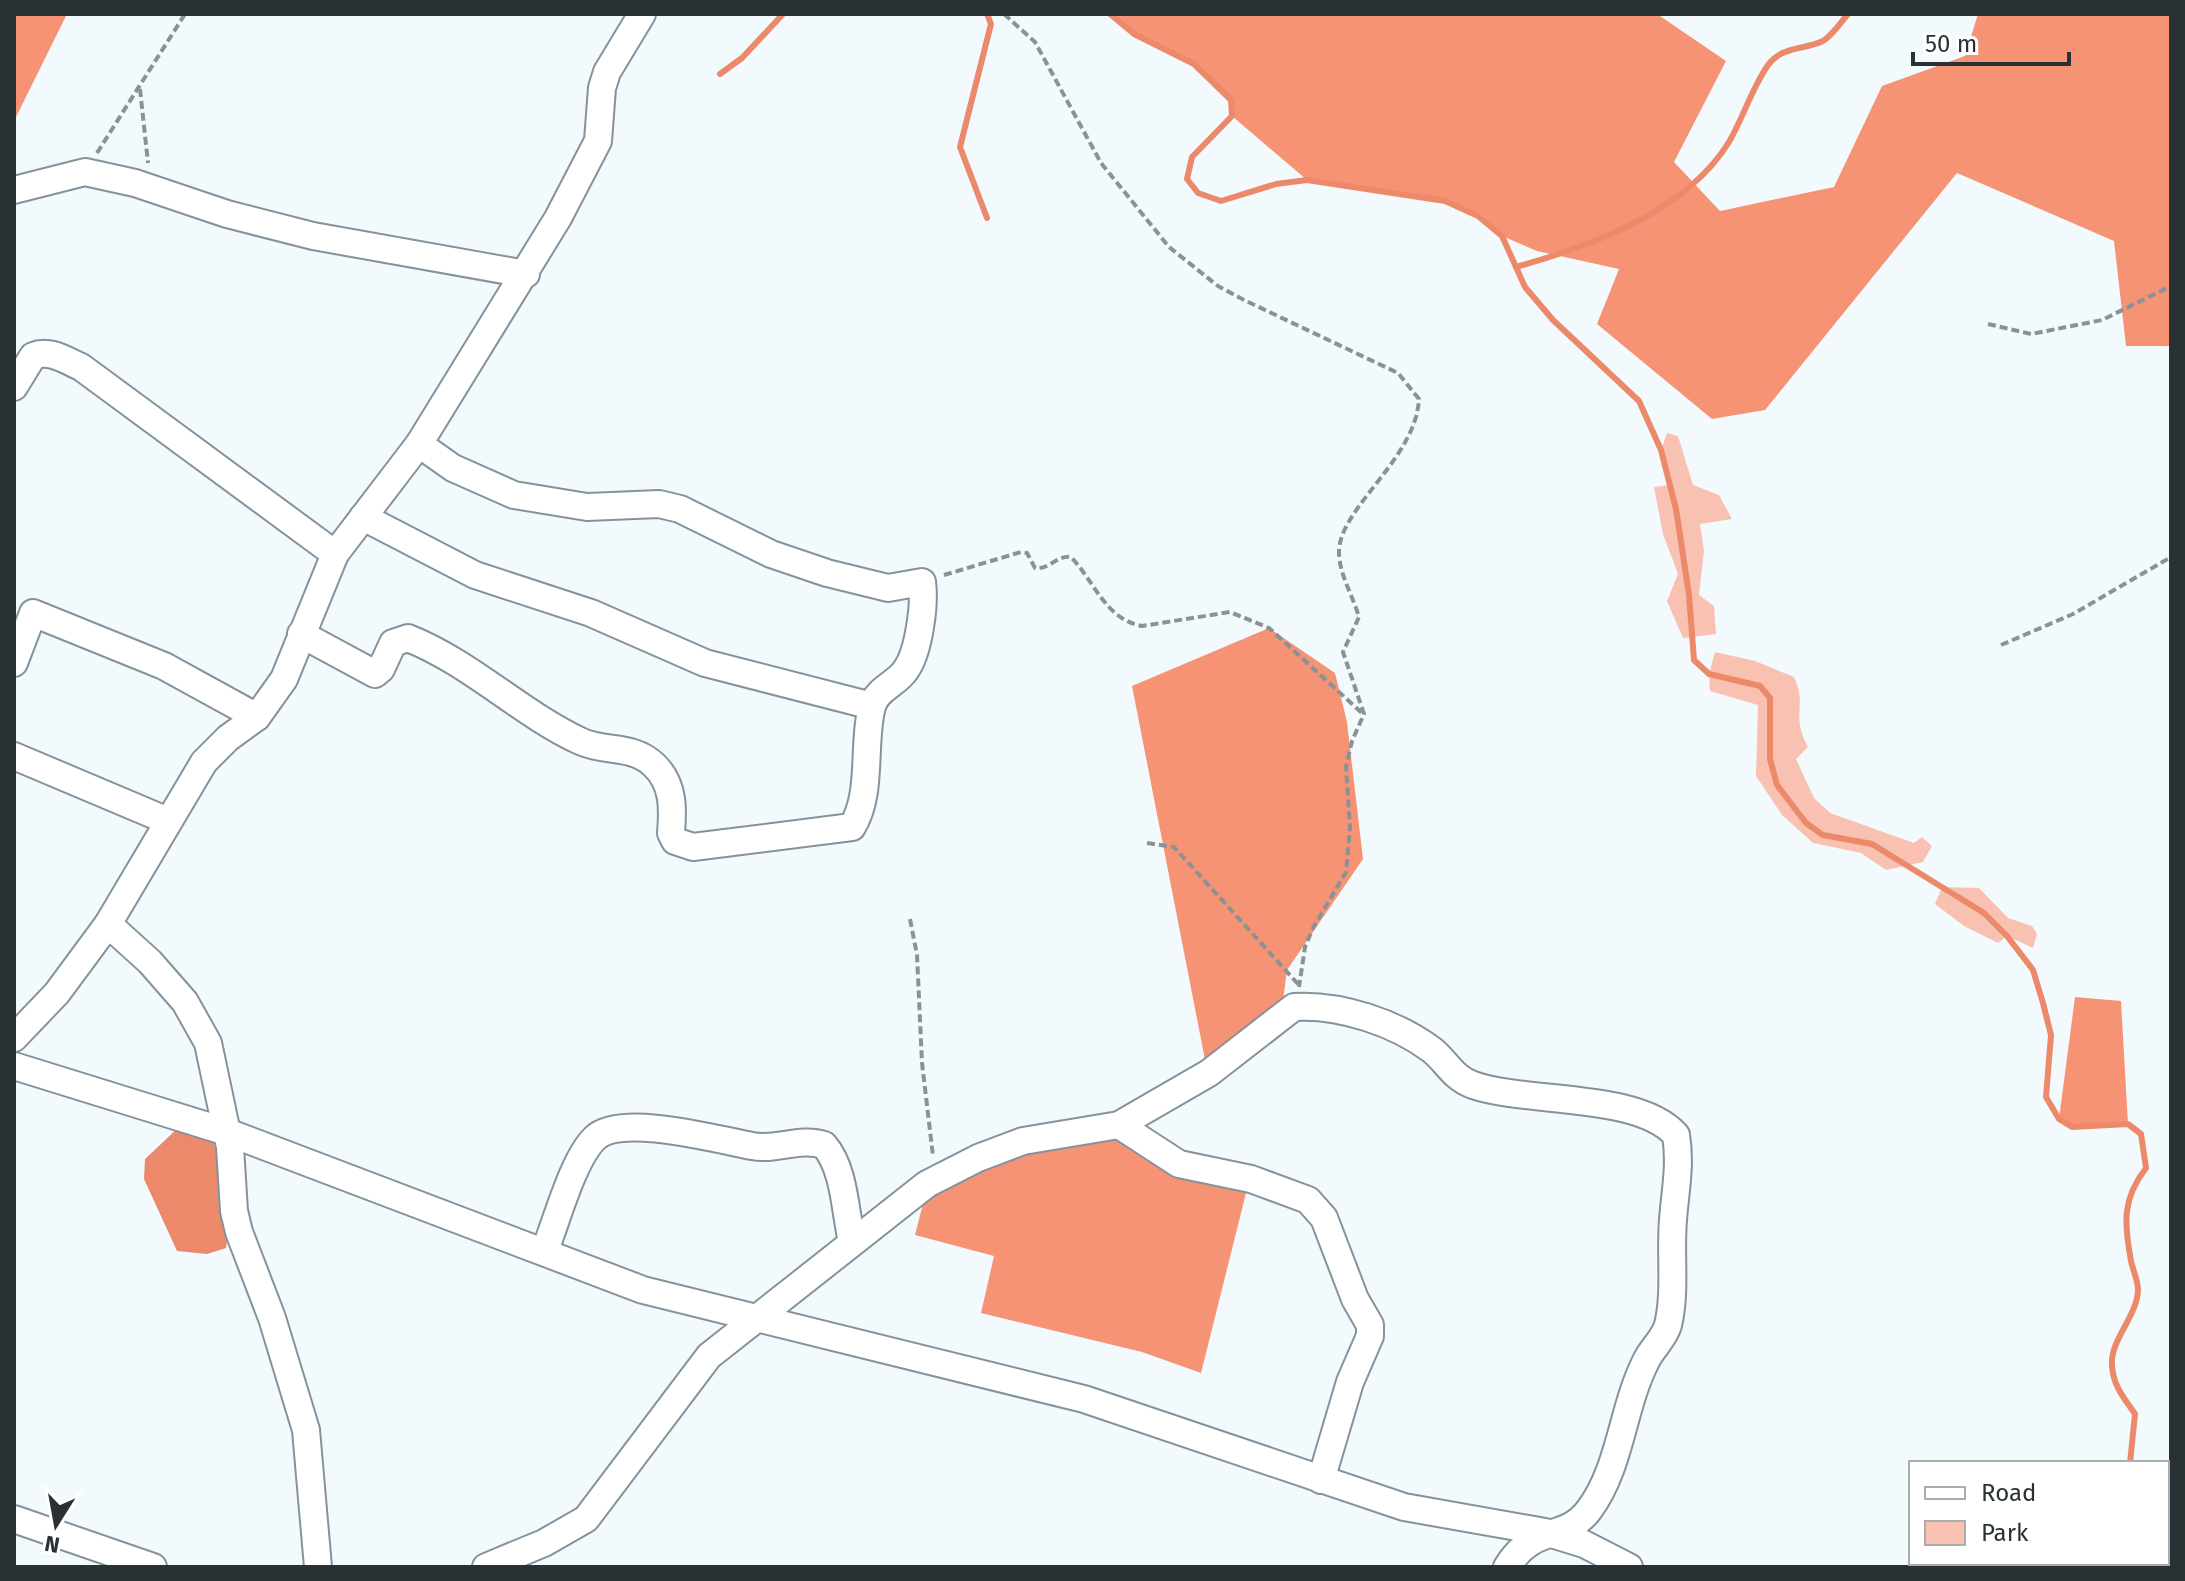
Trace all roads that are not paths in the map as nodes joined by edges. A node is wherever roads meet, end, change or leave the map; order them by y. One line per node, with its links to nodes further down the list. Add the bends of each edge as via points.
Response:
1 (642, 14): 3 (street, via 604,80 598,141)
2 (14, 190): 3 (street, via 85,172 313,236)
3 (526, 274): 5 (street)
4 (14, 387): 7 (street, via 38,354 81,367)
5 (419, 444): 6 (street); 11 (street, via 453,468 514,495 587,507 659,504 827,573 888,588 922,582 923,619 913,655)
6 (363, 517): 7 (street); 11 (street, via 475,575 591,613 705,663)
7 (335, 554): 9 (street)
8 (24, 609): 10 (street); 12 (street, via 164,666)
9 (301, 634): 11 (street, via 375,674 393,643 408,638 499,688 579,741 639,754 667,783 675,841 693,847 852,827 859,810); 12 (street, via 284,679)
10 (14, 663)
11 (872, 706)
12 (257, 717): 14 (street, via 204,762)
13 (14, 756): 14 (street)
14 (168, 821): 15 (street)
15 (108, 924): 16 (street, via 57,993); 19 (street, via 185,1002 208,1043)
16 (14, 1038)
17 (14, 1066): 19 (street)
18 (1119, 1125): 20 (street, via 1023,1141 936,1178); 23 (street, via 1179,1164 1251,1179 1318,1207 1370,1325); 25 (street, via 1209,1073 1297,996 1408,1035 1434,1052 1450,1073 1474,1085 1527,1097 1616,1106 1655,1119 1676,1135 1679,1178 1666,1331 1646,1360 1618,1447 1590,1508 1568,1529)
19 (227, 1132): 21 (street); 27 (street, via 239,1232 306,1430)
20 (852, 1242): 21 (street, via 838,1172 824,1145 797,1142 770,1149 712,1135 632,1129 607,1130 584,1151); 22 (street)
21 (545, 1250): 22 (street, via 643,1290)
22 (757, 1319): 23 (street, via 1084,1399); 28 (street, via 709,1356 586,1519)
23 (1321, 1480): 25 (street, via 1404,1507)
24 (14, 1519): 26 (street)
25 (1545, 1532): 29 (street, via 1526,1543); 30 (street)
26 (153, 1567)
27 (318, 1567)
28 (486, 1567)
29 (1507, 1567)
30 (1629, 1567)

